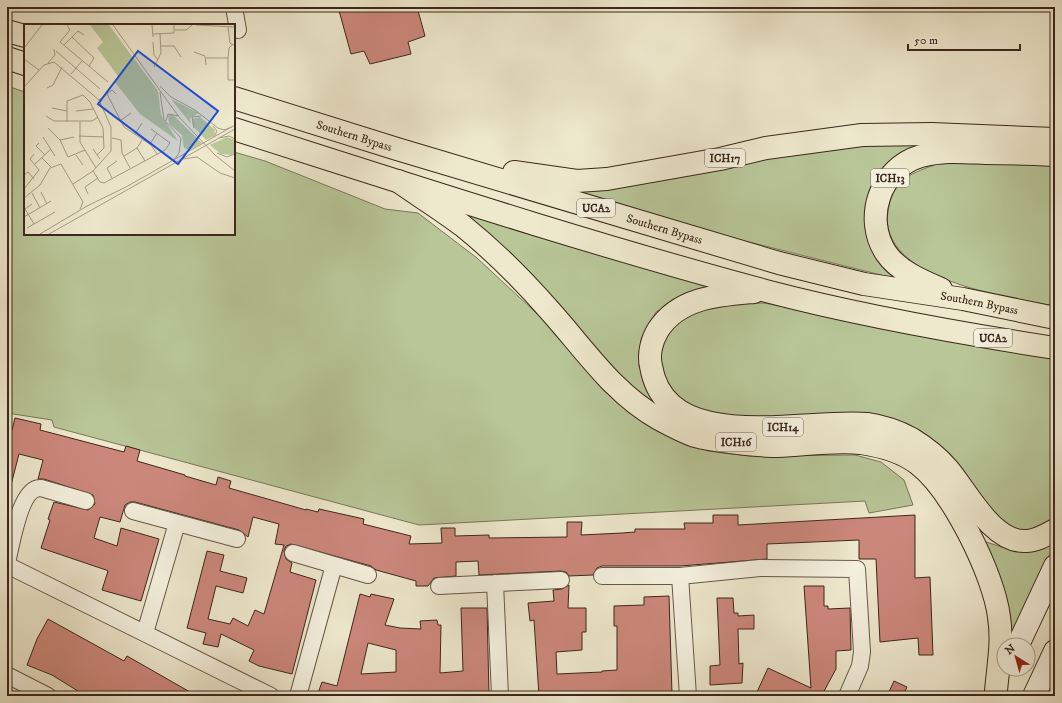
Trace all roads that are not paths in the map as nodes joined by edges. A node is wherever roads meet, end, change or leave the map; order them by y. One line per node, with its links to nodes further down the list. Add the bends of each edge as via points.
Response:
1 (234, 7): 2 (street)
2 (238, 30)
3 (7, 31): 4 (highway)
4 (24, 36)
5 (7, 58): 6 (highway)
6 (24, 64)
7 (235, 98): 10 (highway, Southern Bypass / UCA2)
8 (235, 129): 12 (highway, UCA2)
9 (1055, 139): 10 (highway, ICH17, via 932,134 862,135 766,148 607,179 577,181 531,175)
10 (397, 149): 14 (highway, Southern Bypass / UCA2, via 779,263 864,284)
11 (1055, 155): 14 (highway, ICH13, via 942,152 919,157 904,165 887,181 877,203 875,221 886,254 895,264 923,282)
12 (398, 181): 13 (highway, UCA2, via 578,237); 37 (highway, ICH16, via 462,226 493,252 551,312 606,377 634,403 660,420 696,436 732,442 776,446 817,442 861,443 895,451 919,464 959,514 978,551 994,597 1001,639)
13 (767, 291): 16 (highway, UCA2, via 931,328); 20 (highway, ICH14, via 717,296 692,302 663,322 655,335 650,354 654,381 662,396 694,419 720,426 762,428 858,424 885,428 911,438 932,452 998,532 1016,540 1026,541)
14 (963, 299): 15 (highway, Southern Bypass / UCA2)
15 (1055, 318)
16 (1055, 348)
17 (86, 500): 23 (street, via 37,487 29,493 22,504)
18 (132, 512): 19 (street)
19 (177, 523): 21 (street); 32 (street)
20 (1055, 530)
21 (237, 539)
22 (294, 553): 24 (street)
23 (7, 564): 32 (street)
24 (334, 565): 26 (street); 40 (street)
25 (1055, 566): 33 (main road)
26 (368, 575)
27 (602, 576): 28 (street)
28 (680, 576): 42 (street); 43 (street, via 760,568 857,569 862,652 860,666)
29 (561, 580): 30 (street)
30 (495, 583): 31 (street); 41 (street)
31 (439, 586)
32 (145, 632): 39 (street)
33 (1022, 637)
34 (1055, 651): 44 (main road)
35 (7, 675): 38 (street)
36 (1003, 677): 37 (main road)
37 (995, 694)
38 (48, 696)
39 (271, 696)
40 (298, 696)
41 (500, 696)
42 (688, 696)
43 (847, 696)
44 (1034, 696)

